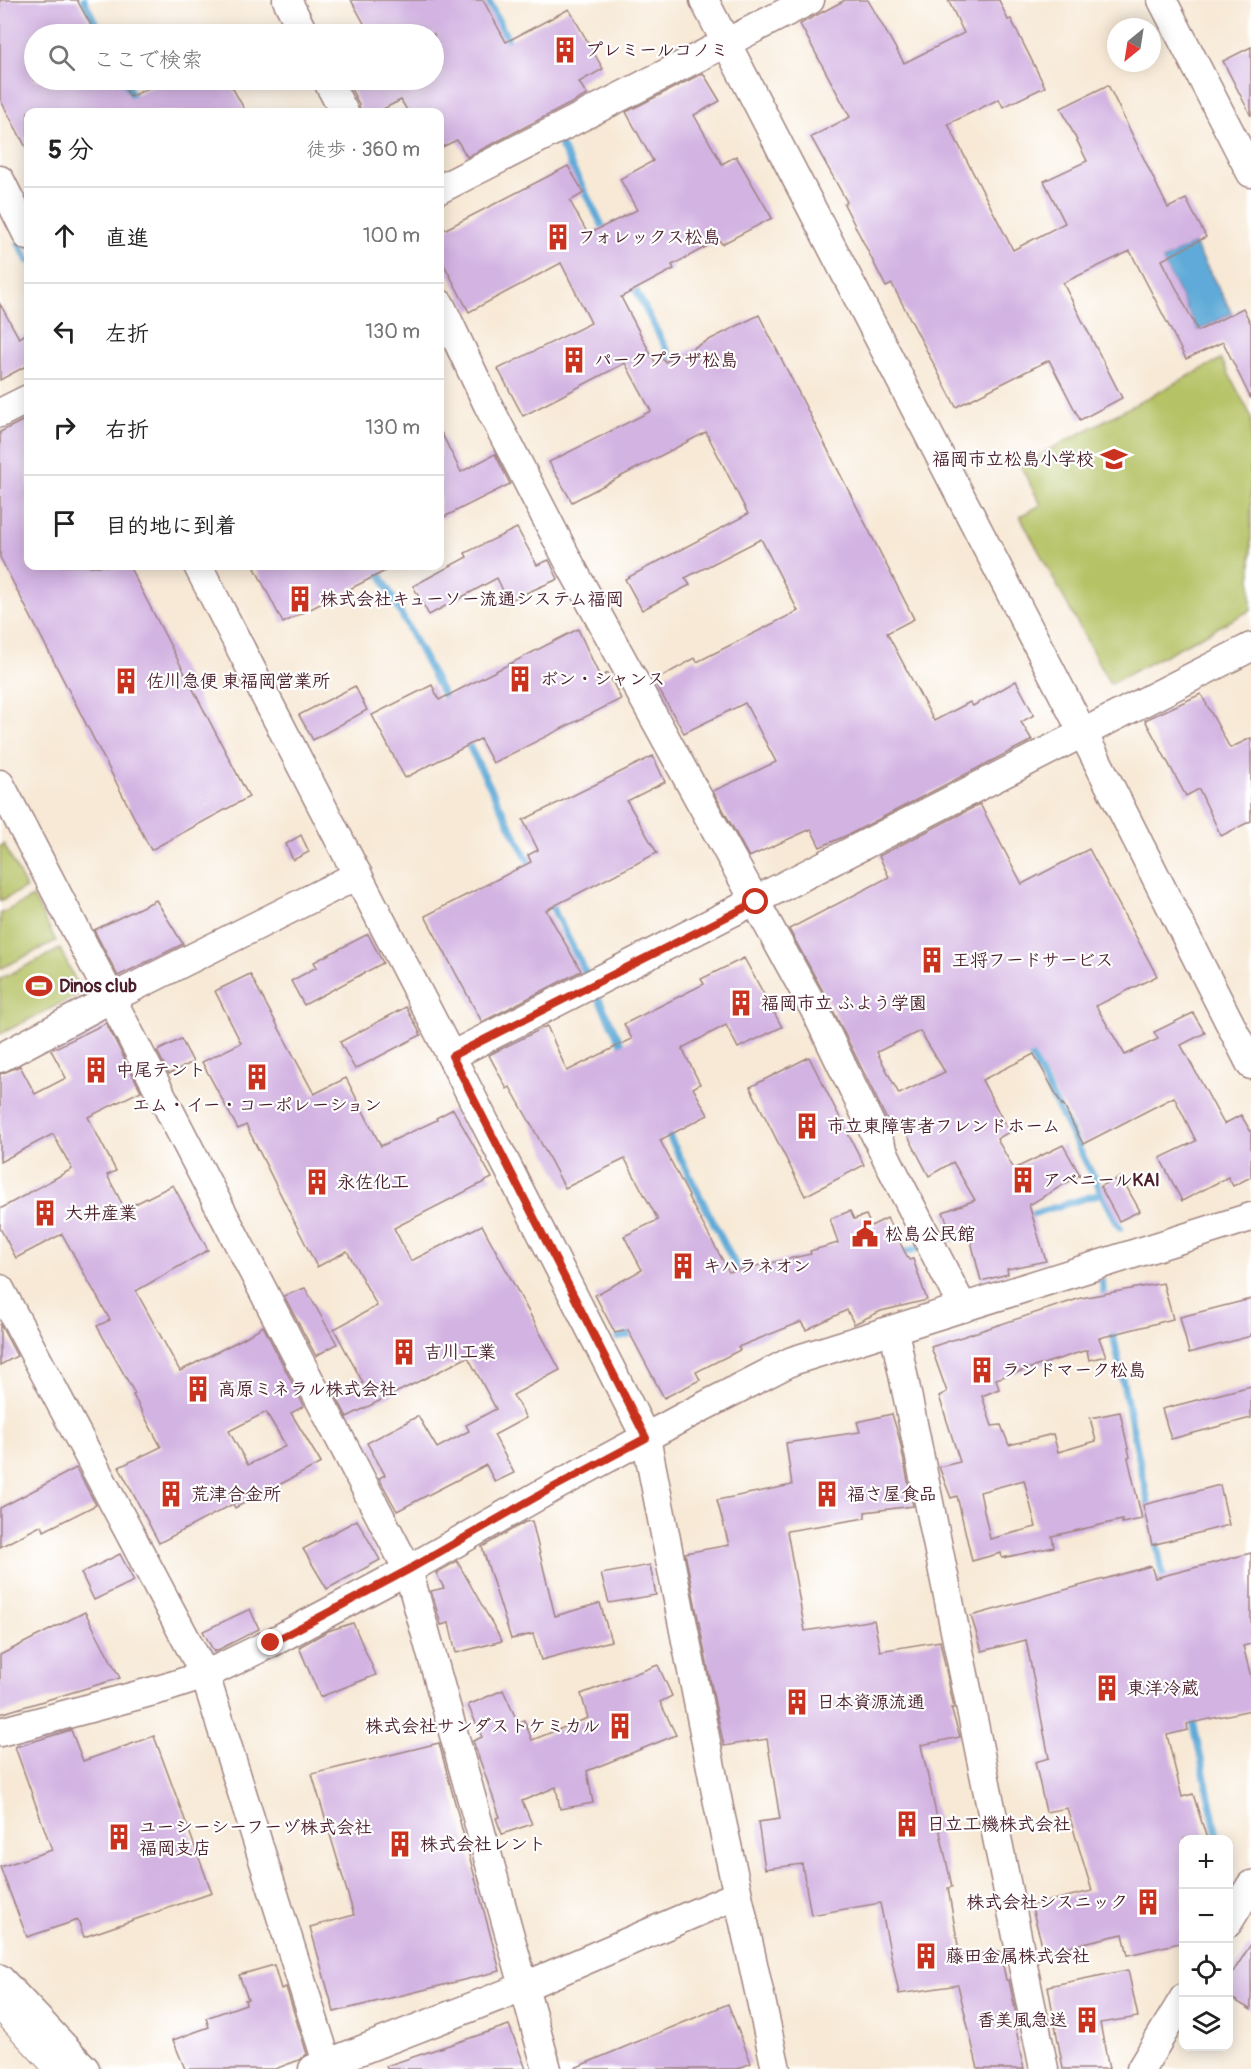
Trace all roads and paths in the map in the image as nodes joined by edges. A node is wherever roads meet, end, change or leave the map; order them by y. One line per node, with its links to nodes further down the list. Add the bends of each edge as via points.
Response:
1 (287, 0): 5 (street)
2 (704, 0): 6 (street)
3 (810, 0): 6 (street)
4 (1162, 0): 9 (street)
5 (299, 24)
6 (726, 43): 11 (street); 18 (street)
7 (332, 90): 8 (street)
8 (342, 108)
9 (1251, 173)
10 (0, 180): 12 (street)
11 (444, 187)
12 (24, 228)
13 (444, 312): 21 (street, via 568,560)
14 (24, 401): 15 (street)
15 (0, 413)
16 (200, 570): 20 (street)
17 (1251, 647): 18 (street)
18 (1083, 733): 21 (street); 25 (street)
19 (0, 784): 22 (street)
20 (358, 875): 22 (street); 23 (street)
21 (756, 902): 23 (street); 28 (street, via 816,1011)
22 (112, 998): 24 (street); 31 (street)
23 (452, 1056): 30 (street)
24 (0, 1058)
25 (1251, 1065)
26 (1251, 1217): 28 (street)
27 (0, 1288): 32 (street)
28 (963, 1308): 29 (street)
29 (894, 1330): 30 (street, via 792,1361); 48 (street)
30 (646, 1438): 31 (street); 35 (street)
31 (408, 1570): 32 (street); 38 (street)
32 (205, 1675): 33 (street); 42 (street)
33 (0, 1732)
34 (1251, 1885): 36 (street)
35 (737, 1895): 38 (street); 47 (street)
36 (1233, 1915)
37 (0, 1978): 45 (street)
38 (524, 1986): 42 (street); 46 (street)
39 (0, 2001): 44 (highway)
40 (1179, 2006): 49 (street)
41 (0, 2022): 43 (highway)
42 (323, 2067)
43 (44, 2069)
44 (63, 2069)
45 (85, 2069)
46 (547, 2069)
47 (776, 2069)
48 (1044, 2069)
49 (1141, 2069)

